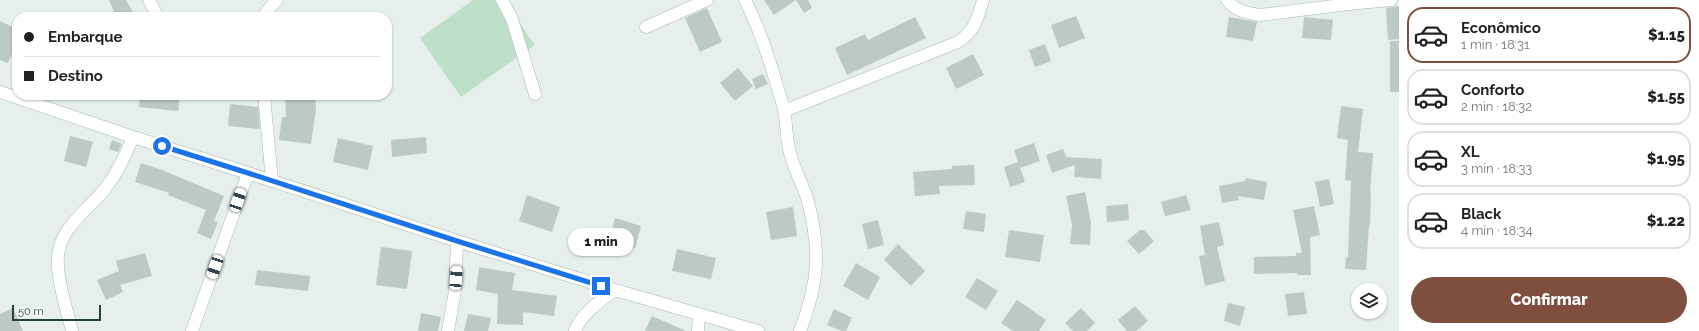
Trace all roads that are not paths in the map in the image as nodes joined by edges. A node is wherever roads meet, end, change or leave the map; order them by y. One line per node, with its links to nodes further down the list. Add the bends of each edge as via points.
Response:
1 (149, 0): 9 (street)
2 (277, 0): 10 (street)
3 (502, 0): 13 (street, via 512,19)
4 (707, 0): 11 (street)
5 (745, 0): 17 (street, via 763,41)
6 (983, 0): 17 (street, via 973,29 966,38)
7 (1227, 0): 8 (street, via 1245,13 1260,15)
8 (1391, 0)
9 (155, 12)
10 (266, 12)
11 (646, 27)
12 (0, 92): 14 (street)
13 (535, 94)
14 (12, 96)
15 (24, 100): 18 (street)
16 (264, 100): 20 (street)
17 (784, 111): 30 (street, via 790,154 806,197 817,256 810,306)
18 (133, 137): 19 (street); 24 (street, via 116,174 67,231 60,245 59,274)
19 (248, 173): 20 (street); 25 (street)
20 (272, 181): 21 (street)
21 (457, 241): 22 (street); 26 (street, via 455,291)
22 (615, 290): 23 (street); 27 (street, via 589,312)
23 (699, 315): 28 (street); 29 (street)
24 (72, 331)
25 (192, 331)
26 (448, 331)
27 (575, 331)
28 (698, 331)
29 (758, 331)
30 (800, 331)

